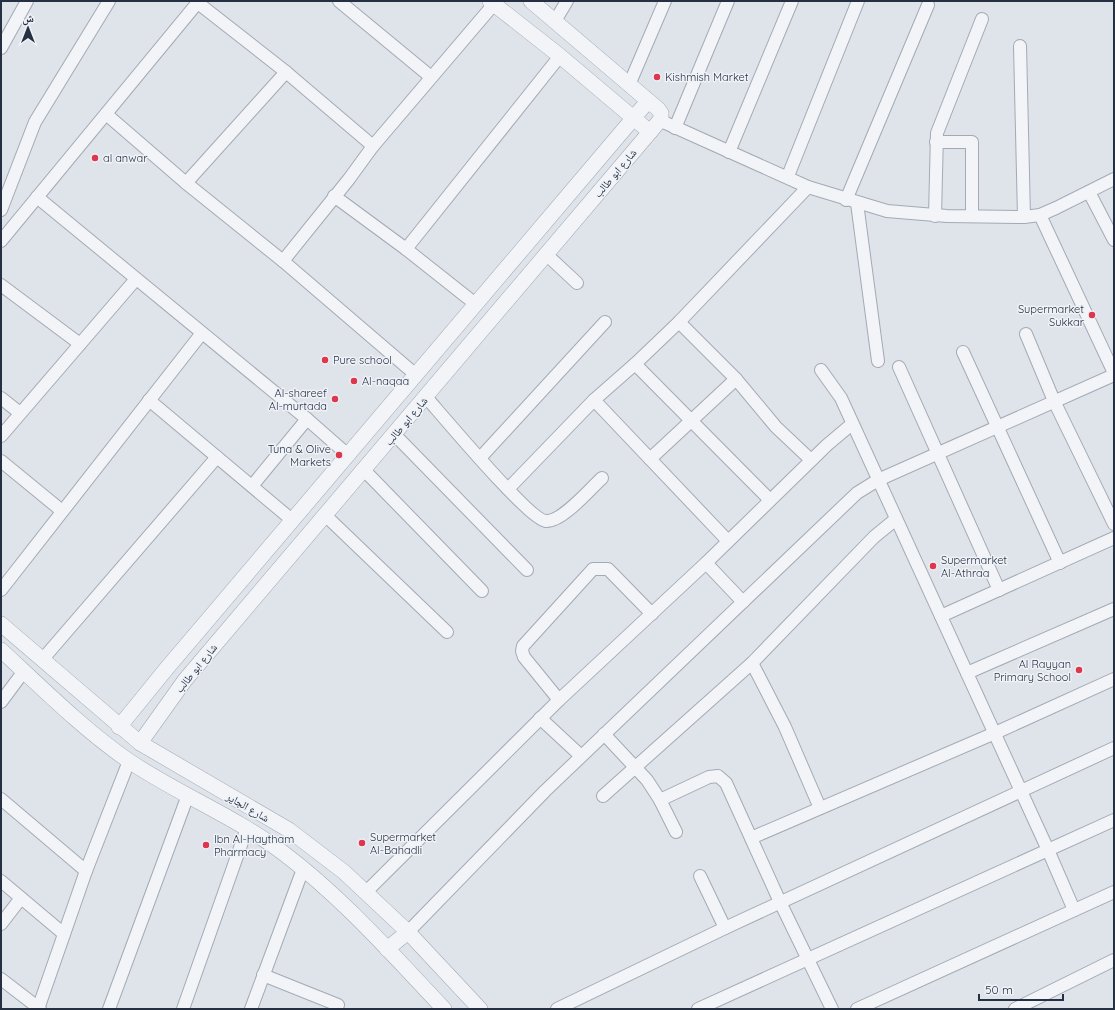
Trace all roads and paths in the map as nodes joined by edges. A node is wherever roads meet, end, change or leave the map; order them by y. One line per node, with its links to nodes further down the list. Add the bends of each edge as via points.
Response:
1 (27, 1): 15 (street)
2 (109, 1): 38 (street, via 35,122)
3 (339, 1): 19 (street)
4 (531, 1): 14 (street)
5 (567, 1): 14 (street)
6 (665, 1): 20 (street)
7 (728, 1): 25 (street)
8 (792, 1): 28 (street)
9 (858, 1): 29 (street)
10 (199, 2): 18 (street); 22 (street)
11 (492, 3): 17 (street); 19 (street)
12 (928, 5): 36 (street)
13 (982, 19): 26 (street, via 937,133)
14 (555, 21): 20 (street)
15 (2, 42)
16 (1020, 46): 42 (street)
17 (560, 56): 23 (street); 46 (street)
18 (286, 72): 27 (street); 31 (street)
19 (431, 76): 27 (street)
20 (629, 85): 21 (street)
21 (648, 101): 23 (street, شارع ابو طالب); 24 (street, via 661,113)
22 (106, 114): 31 (street); 35 (street)
23 (634, 118): 24 (street); 37 (street, شارع ابو طالب)
24 (655, 126): 25 (street); 43 (street, شارع ابو طالب)
25 (675, 128): 28 (street)
26 (936, 142): 40 (street); 41 (street, via 972,142)
27 (373, 146): 34 (street)
28 (729, 152): 29 (street)
29 (788, 176): 32 (street)
30 (1114, 180): 33 (street)
31 (186, 182): 48 (street)
32 (808, 187): 36 (street); 54 (street)
33 (1089, 192): 39 (street); 44 (street)
34 (334, 196): 46 (street); 48 (street)
35 (37, 197): 45 (street); 49 (street)
36 (851, 202): 40 (street, via 887,212); 59 (street)
37 (560, 205): 43 (street); 64 (street, شارع ابو طالب)
38 (1, 210)
39 (1040, 215): 42 (street); 63 (street)
40 (934, 216): 41 (street)
41 (972, 216): 42 (street)
42 (1024, 217)
43 (577, 218): 47 (street, شارع ابو طالب)
44 (1114, 240)
45 (1, 241)
46 (406, 249): 52 (street)
47 (546, 255): 50 (street); 66 (street, شارع ابو طالب)
48 (283, 261): 64 (street)
49 (136, 279): 55 (street); 57 (street)
50 (577, 283)
51 (1, 285): 57 (street)
52 (473, 302)
53 (605, 322): 81 (street)
54 (679, 322): 60 (street); 65 (street)
55 (202, 333): 68 (street); 72 (street)
56 (1026, 334): 70 (street)
57 (80, 344): 71 (street)
58 (963, 352): 75 (street)
59 (878, 361)
60 (635, 364): 69 (street); 73 (street)
61 (899, 367): 78 (street)
62 (821, 370): 74 (street, via 841,398)
63 (1114, 374): 70 (street)
64 (416, 375): 79 (street, شارع ابو طالب)
65 (736, 379): 73 (street); 83 (street, via 776,427)
66 (426, 397): 76 (street, شارع ابو طالب); 81 (street)
67 (1, 398): 71 (street)
68 (149, 400): 80 (street); 91 (street)
69 (594, 400): 82 (street); 89 (street)
70 (1054, 401): 75 (street); 95 (street)
71 (20, 413): 77 (street)
72 (307, 419): 79 (street); 88 (street)
73 (691, 421): 82 (street); 90 (street)
74 (852, 424): 83 (street); 87 (street)
75 (996, 427): 78 (street); 98 (street)
76 (394, 434): 85 (street, شارع ابو طالب); 100 (street)
77 (1, 436)
78 (937, 453): 87 (street); 102 (street)
79 (348, 455): 94 (street, شارع ابو طالب)
80 (217, 457): 88 (street); 111 (street)
81 (480, 458): 89 (street)
82 (650, 459): 97 (street)
83 (811, 460): 90 (street)
84 (1, 461): 91 (street)
85 (364, 470): 92 (street, شارع ابو طالب); 103 (street)
86 (602, 478): 89 (street, via 558,519 546,521 538,518)
87 (878, 480): 93 (street); 104 (street, via 857,493)
88 (252, 486): 94 (street)
89 (508, 489)
90 (770, 500): 97 (street)
91 (62, 511): 101 (street)
92 (325, 515): 109 (street); 117 (street, شارع ابو طالب)
93 (896, 519): 107 (street); 112 (street, via 874,537)
94 (292, 520): 113 (street, شارع ابو طالب)
95 (1114, 524)
96 (1114, 538): 98 (street)
97 (728, 541): 99 (street)
98 (1060, 562): 102 (street)
99 (706, 564): 104 (street); 106 (street)
100 (527, 570)
101 (1, 590)
102 (999, 590): 107 (street)
103 (482, 591)
104 (743, 602): 123 (street)
105 (1114, 609): 115 (street)
106 (652, 614): 118 (street); 118 (street, via 608,569 593,570 523,646 524,657)
107 (941, 616): 115 (street)
108 (1, 624): 111 (street, شارع الجاير)
109 (447, 632)
110 (1, 650): 114 (street, شارع الجاير)
111 (42, 660): 121 (street, شارع الجاير)
112 (752, 664): 128 (street); 134 (street, via 785,727)
113 (167, 668): 117 (street); 121 (street, شارع ابو طالب)
114 (24, 671): 119 (street); 127 (street, شارع الجاير, via 70,714)
115 (967, 673): 122 (street)
116 (1114, 678): 122 (street)
117 (185, 680): 124 (street, شارع ابو طالب)
118 (559, 700): 120 (street)
119 (1, 702)
120 (540, 718): 126 (street); 144 (street)
121 (119, 727): 124 (street, شارع الجاير)
122 (995, 733): 129 (street); 134 (street)
123 (604, 734): 126 (street); 128 (street)
124 (140, 743): 144 (street, شارع الجاير, via 289,830)
125 (1114, 748): 129 (street)
126 (581, 756): 151 (street)
127 (129, 761): 130 (street, شارع الجاير); 141 (street)
128 (636, 768): 131 (street); 133 (street)
129 (1021, 790): 139 (street); 147 (street)
130 (188, 795): 136 (street, شارع الجاير); 160 (street)
131 (603, 796)
132 (1, 799): 141 (street)
133 (660, 800): 137 (street); 138 (street, via 709,777 718,776 726,783)
134 (820, 808): 138 (street)
135 (1114, 820): 139 (street)
136 (247, 828): 140 (street, شارع الجاير, via 282,851); 161 (street)
137 (676, 832)
138 (751, 838): 147 (street)
139 (1048, 850): 148 (street); 154 (street)
140 (303, 869): 153 (street, شارع الجاير, via 334,895); 156 (street)
141 (86, 871): 152 (street)
142 (700, 876): 150 (street)
143 (1, 882): 146 (street)
144 (366, 892): 151 (street, شارع الجاير)
145 (1114, 892): 148 (street)
146 (22, 898): 149 (street); 152 (street)
147 (780, 902): 150 (street); 154 (street)
148 (1074, 910): 168 (street)
149 (1, 924)
150 (725, 928): 165 (street)
151 (408, 932): 153 (street); 164 (street, شارع الجاير)
152 (64, 934): 159 (street)
153 (387, 949): 163 (street, شارع الجاير)
154 (807, 958): 166 (street); 167 (street)
155 (1114, 960): 169 (street)
156 (263, 975): 158 (street); 162 (street)
157 (1, 979): 159 (street)
158 (338, 1005)
159 (39, 1009)
160 (109, 1009)
161 (183, 1009)
162 (251, 1009)
163 (444, 1009)
164 (480, 1009)
165 (557, 1009)
166 (698, 1009)
167 (832, 1009)
168 (857, 1009)
169 (1015, 1009)

